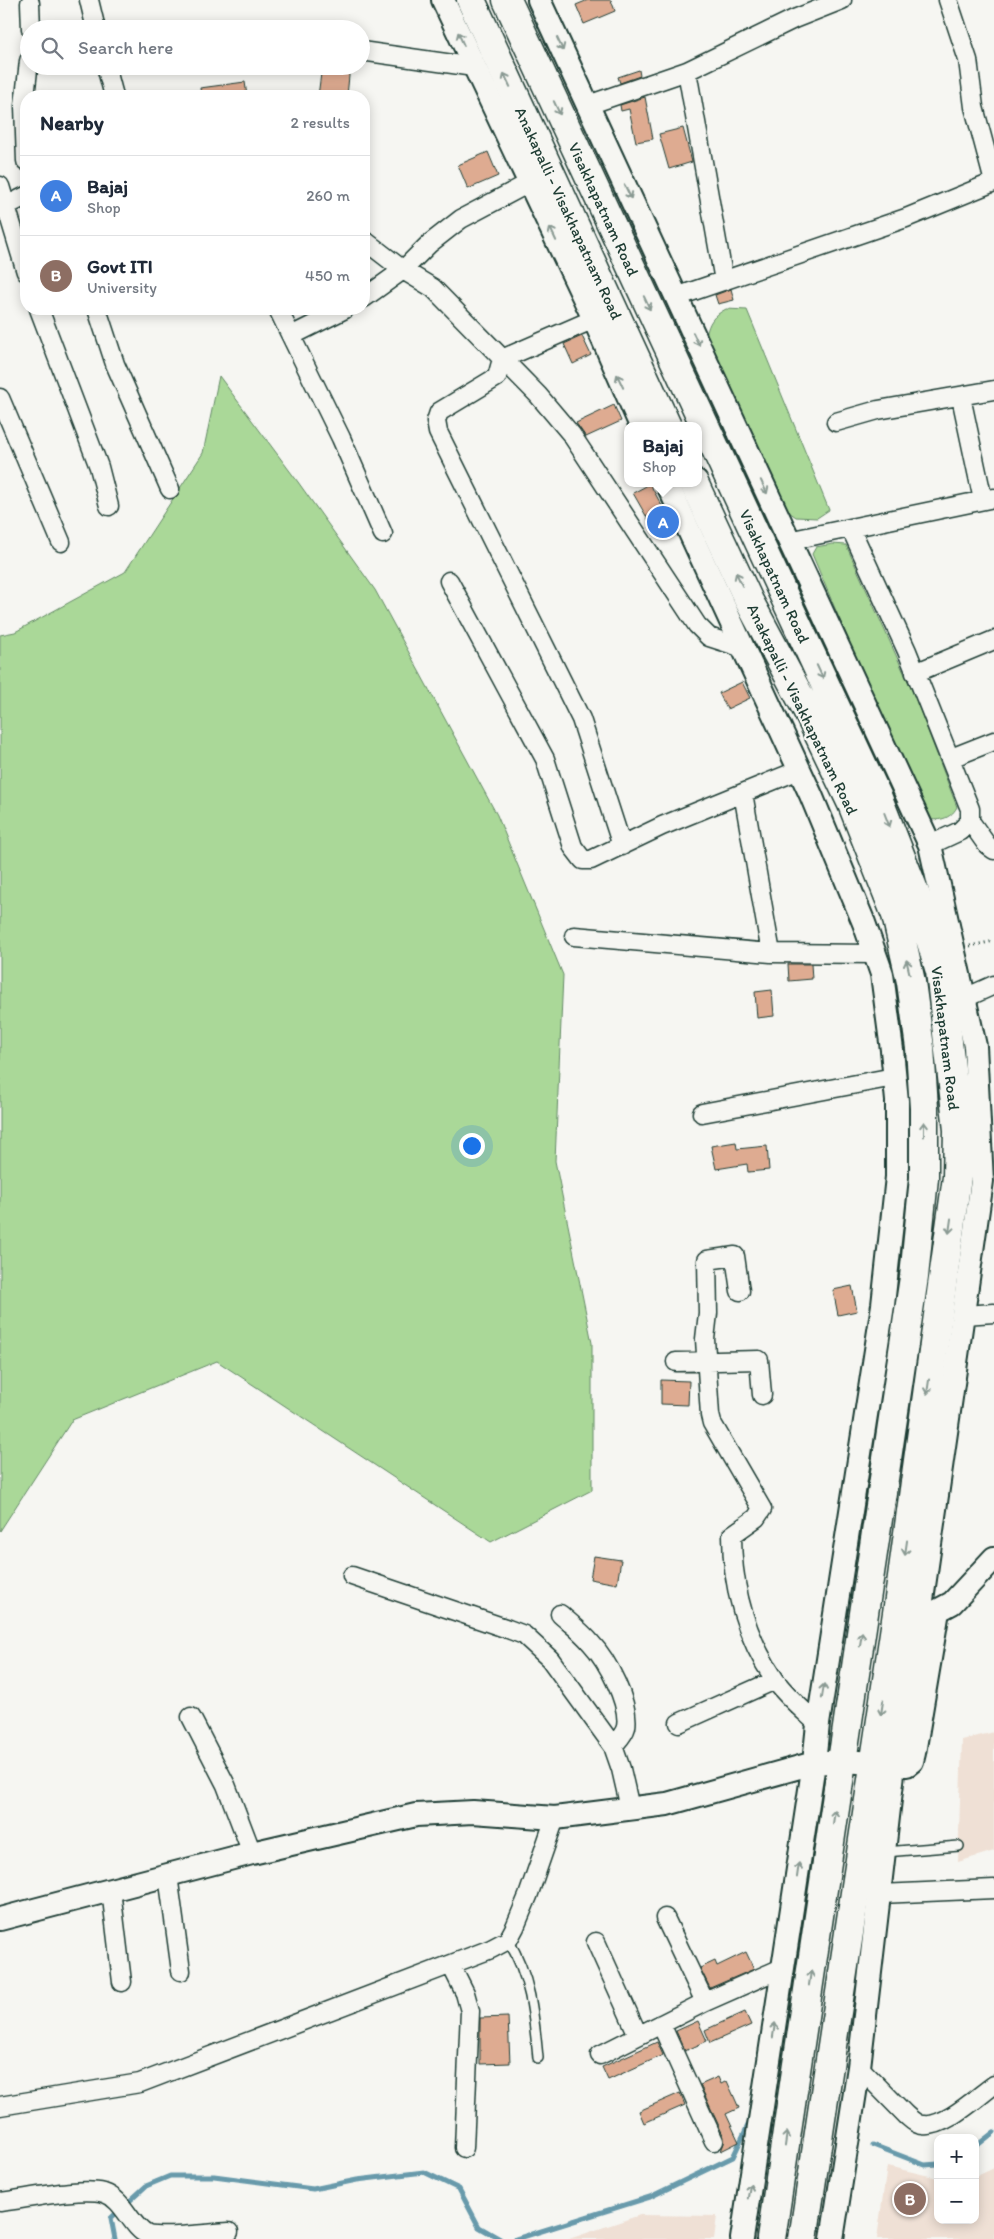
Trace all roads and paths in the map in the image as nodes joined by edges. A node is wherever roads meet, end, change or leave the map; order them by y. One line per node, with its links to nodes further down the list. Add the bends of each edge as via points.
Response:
1 (89, 0): 10 (street)
2 (443, 0): 12 (street, one-way to 2)
3 (471, 0): 40 (main road, Anakapalli - Visakhapatnam Road, one-way to 3)
4 (508, 0): 74 (main road, Visakhapatnam Road, one-way to 74, via 878,798 919,903 940,971 958,1130)
5 (539, 0): 18 (street, one-way to 18)
6 (842, 0): 13 (street, via 794,19)
7 (948, 0): 26 (street, via 966,52 974,107 994,182 906,218)
8 (30, 3): 9 (street)
9 (31, 20)
10 (94, 20)
11 (370, 52): 12 (street)
12 (474, 67): 19 (street)
13 (687, 71): 18 (street); 26 (street)
14 (27, 75): 16 (street)
15 (108, 75): 17 (street)
16 (26, 90)
17 (112, 90)
18 (588, 105): 28 (street, one-way to 28)
19 (529, 183): 25 (street, via 461,219); 33 (street, one-way to 19)
20 (0, 186): 22 (street)
21 (20, 199): 22 (street)
22 (3, 208): 24 (street)
23 (370, 245): 25 (street)
24 (20, 255)
25 (403, 270): 27 (street); 35 (street, via 433,288)
26 (724, 281): 28 (street)
27 (370, 294)
28 (676, 297): 49 (street, one-way to 49)
29 (41, 315): 46 (street, via 99,467)
30 (100, 315): 44 (street, via 115,364)
31 (281, 315): 34 (street)
32 (333, 315): 34 (street)
33 (594, 319): 35 (street); 39 (street, one-way to 33)
34 (291, 336): 48 (street)
35 (502, 359): 53 (street, via 538,394 571,434 697,626 709,637); 61 (street, via 497,377 439,412 436,421 438,432 581,718)
36 (994, 390): 37 (street)
37 (961, 397): 41 (street, via 878,410); 45 (street)
38 (0, 398): 50 (street)
39 (639, 422)
40 (665, 422)
41 (836, 422)
42 (669, 487): 53 (street)
43 (696, 487): 73 (main road, Anakapalli - Visakhapatnam Road, one-way to 43, via 920,1048 911,982 896,914 852,804 749,601)
44 (170, 489)
45 (988, 499): 47 (street)
46 (109, 506)
47 (851, 529): 49 (street); 54 (street)
48 (383, 534)
49 (788, 541): 60 (street)
50 (61, 542)
51 (449, 581): 61 (street, via 546,759 577,855 583,860 591,860)
52 (994, 640): 54 (street)
53 (743, 648): 57 (street)
54 (915, 673): 56 (street)
55 (994, 741): 56 (street)
56 (951, 758): 59 (street, via 968,802)
57 (799, 770): 58 (street); 67 (street)
58 (743, 793): 61 (street); 66 (street)
59 (970, 821): 60 (street, via 960,831); 62 (street)
60 (930, 845): 69 (street)
61 (622, 846)
62 (994, 850)
63 (574, 936): 66 (street)
64 (994, 941): 65 (path)
65 (966, 946)
66 (771, 952): 67 (street)
67 (875, 954): 70 (street, via 882,974)
68 (994, 985): 69 (street)
69 (965, 998): 74 (street, via 975,1046)
70 (894, 1078): 71 (street); 72 (street)
71 (702, 1113)
72 (897, 1177): 73 (street); 88 (street, one-way to 72, via 883,1305)
73 (924, 1178): 90 (main road, Anakapalli - Visakhapatnam Road, one-way to 73, via 914,1277)
74 (978, 1178): 77 (street); 92 (main road, Visakhapatnam Road, one-way to 92)
75 (740, 1292): 79 (street, via 735,1256 707,1260)
76 (994, 1313): 77 (street)
77 (964, 1315): 84 (street, via 930,1530)
78 (676, 1362): 79 (street)
79 (706, 1362): 80 (street, via 759,1360); 85 (street, via 712,1423 762,1509 756,1518 736,1530 732,1542 738,1601 748,1630)
80 (762, 1395)
81 (994, 1558): 84 (street, via 952,1603)
82 (352, 1576): 89 (street, via 524,1635 550,1659)
83 (560, 1614): 89 (street, via 592,1643 610,1668 626,1714 622,1737)
84 (928, 1616): 92 (street)
85 (775, 1680): 87 (street); 88 (street)
86 (191, 1717): 97 (street, via 226,1786)
87 (679, 1723)
88 (818, 1724): 91 (street)
89 (613, 1746): 93 (street)
90 (842, 1761): 91 (street); 92 (street); 123 (main road, Anakapalli - Visakhapatnam Road, one-way to 90)
91 (814, 1762): 93 (street, via 667,1804); 107 (street, one-way to 91)
92 (884, 1764): 96 (street); 124 (main road, Visakhapatnam Road)
93 (630, 1808): 94 (street)
94 (555, 1818): 97 (street, via 473,1812 416,1815); 104 (street, via 528,1896)
95 (959, 1846): 96 (lane)
96 (885, 1852): 101 (street)
97 (252, 1853): 98 (street)
98 (168, 1875): 100 (street); 108 (street)
99 (994, 1888): 101 (street)
100 (111, 1890): 103 (street); 109 (street)
101 (880, 1894): 115 (street)
102 (665, 1918): 110 (street)
103 (0, 1919)
104 (508, 1940): 106 (street); 114 (lane, via 523,1967 532,2000)
105 (596, 1942): 112 (street)
106 (451, 1965): 117 (street, via 140,2083); 119 (street, via 470,2011)
107 (784, 1967): 110 (street); 122 (street, one-way to 107)
108 (181, 1971)
109 (122, 1982)
110 (705, 2002): 111 (street)
111 (661, 2024): 112 (street); 118 (street)
112 (638, 2035): 113 (street)
113 (600, 2055)
114 (538, 2058)
115 (859, 2067): 116 (street, via 906,2115 923,2126 949,2118); 125 (street)
116 (994, 2084)
117 (0, 2106)
118 (714, 2141)
119 (464, 2148)
120 (0, 2202): 121 (street, via 90,2191 106,2194 117,2201 148,2235 165,2237)
121 (229, 2232)
122 (742, 2239)
123 (771, 2239)
124 (803, 2239)
125 (832, 2239)

